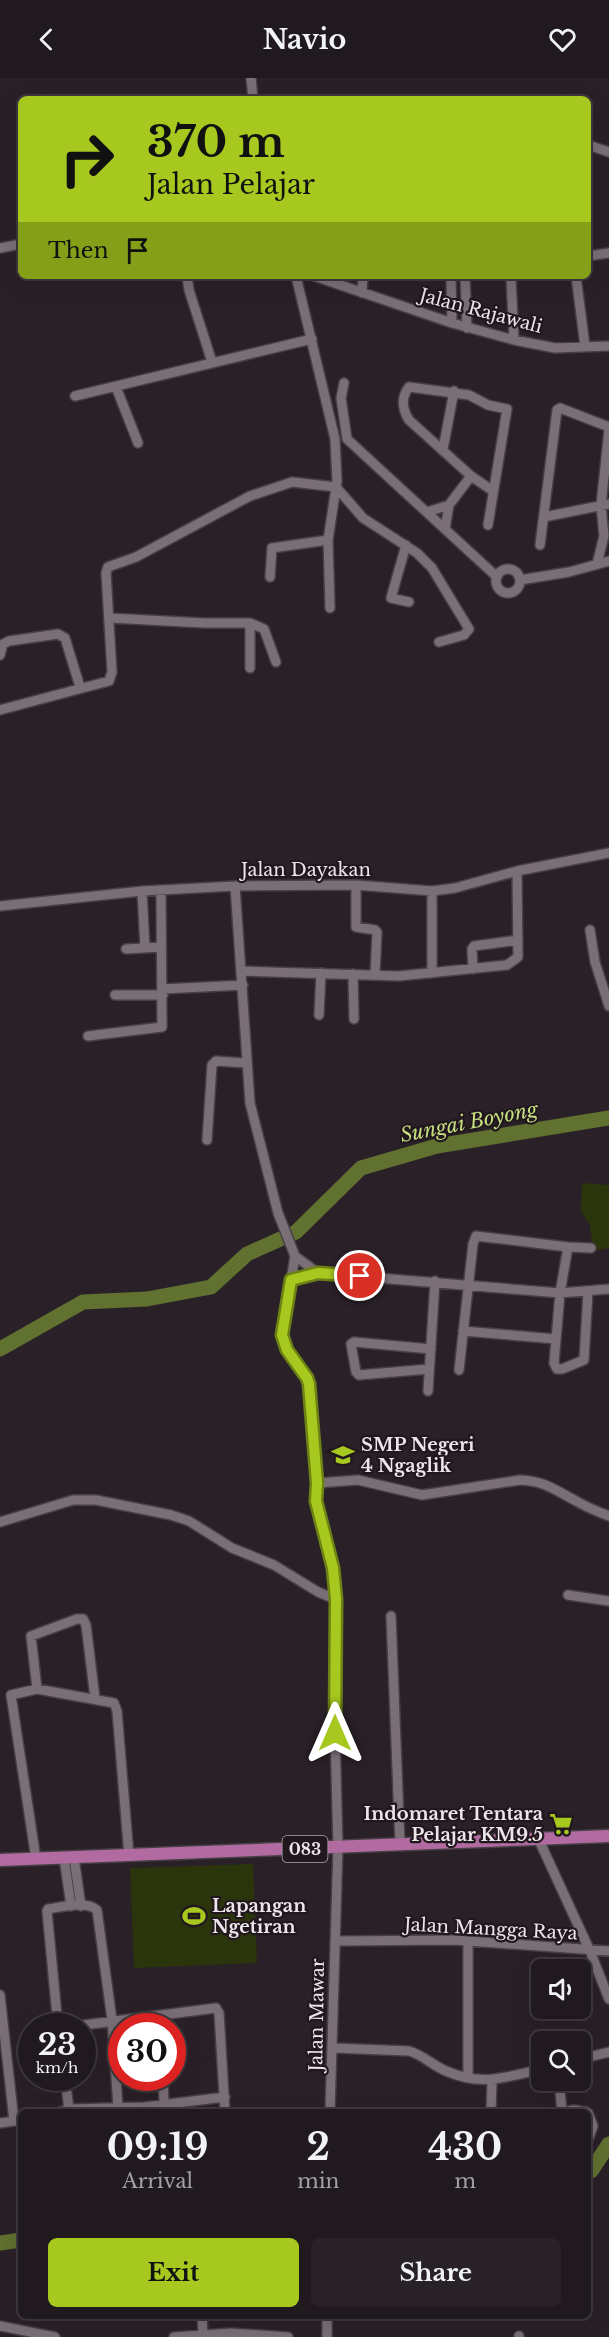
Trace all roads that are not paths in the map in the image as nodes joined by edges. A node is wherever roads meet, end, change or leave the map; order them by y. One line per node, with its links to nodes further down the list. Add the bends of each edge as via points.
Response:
1 (251, 79): 2 (street)
2 (253, 96)
3 (591, 146): 4 (street)
4 (609, 152)
5 (18, 245): 6 (street)
6 (0, 248)
7 (609, 253): 8 (street)
8 (591, 256)
9 (187, 279): 24 (street)
10 (297, 279): 20 (street)
11 (322, 279): 17 (street, Jalan Rajawali)
12 (363, 279): 17 (street)
13 (451, 279): 18 (street)
14 (465, 279): 19 (street)
15 (511, 279): 21 (street)
16 (576, 279): 22 (street)
17 (362, 293): 18 (street, Jalan Rajawali)
18 (452, 323): 19 (street, Jalan Rajawali)
19 (467, 328): 21 (street, Jalan Rajawali)
20 (312, 339): 24 (street); 33 (street, via 335,438)
21 (513, 340): 22 (street, Jalan Rajawali, via 555,348)
22 (585, 346): 23 (street, Jalan Rajawali)
23 (609, 346)
24 (212, 362): 26 (street)
25 (344, 382): 37 (street, via 341,398 347,439)
26 (116, 387): 28 (street); 30 (street)
27 (454, 391): 31 (street); 31 (street, via 409,387 403,396 409,420); 34 (street, via 507,409)
28 (75, 396)
29 (609, 429): 36 (street); 38 (street, via 557,410)
30 (138, 443)
31 (443, 449): 32 (street)
32 (471, 476): 34 (street); 35 (street)
33 (336, 487): 42 (street); 43 (street, via 363,518); 52 (street, via 291,482 250,496 136,557 111,566 106,573)
34 (493, 491): 39 (street)
35 (449, 505): 37 (street); 40 (street)
36 (605, 505): 38 (street); 41 (street)
37 (427, 512): 40 (street)
38 (544, 518): 44 (street)
39 (488, 525)
40 (445, 529): 48 (street)
41 (606, 538): 46 (street)
42 (328, 540): 47 (street, via 272,548); 51 (street)
43 (406, 545): 50 (street, via 391,598); 54 (street, via 432,568 468,626 466,633)
44 (540, 545)
45 (609, 561): 46 (street)
46 (597, 564): 49 (street)
47 (270, 577)
48 (497, 577): 49 (street, via 507,569); 49 (street, via 499,590 505,593 518,589)
49 (520, 580)
50 (409, 602)
51 (330, 608)
52 (110, 618): 53 (street); 58 (street, via 111,677 109,681)
53 (250, 622): 56 (street, via 264,629); 57 (street)
54 (440, 642)
55 (0, 655): 58 (street, via 3,644 9,641 63,636)
56 (276, 662)
57 (250, 668)
58 (80, 687): 59 (street)
59 (0, 710)
60 (609, 853): 61 (street, Jalan Dayakan)
61 (517, 871): 66 (street, Jalan Dayakan); 69 (street)
62 (356, 885): 63 (street, Jalan Dayakan); 66 (street, Jalan Dayakan); 78 (street, via 356,927 377,932)
63 (235, 886): 65 (street, Jalan Dayakan); 74 (street)
64 (142, 891): 65 (street, Jalan Dayakan); 67 (street, Jalan Dayakan); 71 (street)
65 (161, 891): 70 (street)
66 (432, 891): 76 (street)
67 (0, 906)
68 (590, 930): 82 (street)
69 (518, 940): 73 (street, via 515,961 498,968); 73 (street, via 473,947)
70 (162, 947): 71 (street); 80 (street)
71 (145, 948): 72 (street)
72 (126, 950)
73 (472, 969): 76 (street)
74 (242, 970): 75 (street); 79 (street)
75 (321, 973): 77 (street); 83 (street)
76 (432, 973): 78 (street)
77 (353, 974): 78 (street); 84 (street)
78 (375, 975)
79 (243, 985): 80 (street); 86 (street)
80 (163, 992): 81 (street); 85 (street, via 161,1028)
81 (115, 994)
82 (609, 1006)
83 (318, 1015)
84 (354, 1019)
85 (88, 1036)
86 (245, 1063): 87 (street, via 216,1061 212,1065); 90 (street, via 253,1123)
87 (207, 1140)
88 (568, 1247): 89 (street); 94 (street, via 476,1236); 97 (street)
89 (591, 1248)
90 (293, 1252): 91 (street); 92 (street, Jalan Mawar)
91 (318, 1273): 92 (street); 93 (street)
92 (291, 1280): 104 (street, Jalan Mawar, via 283,1343 309,1384)
93 (435, 1281): 94 (street); 100 (street)
94 (469, 1284): 97 (street); 98 (street)
95 (609, 1289): 96 (street)
96 (588, 1292): 97 (street); 99 (street, via 584,1360 562,1369 556,1367)
97 (560, 1293): 99 (street)
98 (463, 1331): 99 (street); 102 (street)
99 (556, 1339)
100 (431, 1349): 101 (street); 101 (street, via 351,1344 359,1375)
101 (429, 1369): 103 (street)
102 (459, 1370)
103 (428, 1391)
104 (317, 1483): 105 (street, via 358,1480 422,1495 532,1480); 108 (street, Jalan Mawar, via 316,1501 333,1568)
105 (609, 1516)
106 (0, 1522): 108 (street, via 73,1500 96,1500 171,1515)
107 (568, 1595): 109 (street)
108 (336, 1599): 118 (street, Jalan Mawar)
109 (609, 1601)
110 (391, 1616): 117 (street)
111 (37, 1689): 112 (street); 114 (street); 114 (street, via 31,1636 77,1619 86,1625)
112 (10, 1695): 113 (street); 121 (street)
113 (0, 1696)
114 (95, 1698): 119 (street, via 114,1703 117,1711)
115 (609, 1836): 116 (main road, 083)
116 (538, 1838): 117 (main road, 083); 126 (street)
117 (400, 1845): 118 (main road, 083)
118 (338, 1847): 119 (main road, 083); 124 (street, Jalan Mawar)
119 (129, 1856): 120 (main road, 083)
120 (69, 1858): 121 (main road, 083); 123 (street)
121 (36, 1859): 122 (main road, 083)
122 (0, 1860)
123 (76, 1906): 130 (street, via 47,1911); 131 (street, via 97,1910)
124 (335, 1941): 125 (street, Jalan Mangga Raya); 133 (street, Jalan Mawar)
125 (468, 1941): 126 (street, Jalan Mangga Raya); 137 (street)
126 (590, 1951): 127 (street, Jalan Mangga Raya); 129 (street)
127 (609, 1951)
128 (0, 1995): 152 (street)
129 (609, 1999)
130 (57, 2013)
131 (111, 2013)
132 (169, 2013): 143 (street, via 218,2010)
133 (334, 2048): 137 (street, via 409,2051); 149 (street, Jalan Mawar)
134 (609, 2052): 135 (street)
135 (591, 2056)
136 (531, 2072): 138 (street)
137 (468, 2078): 138 (street)
138 (492, 2081): 150 (street)
139 (67, 2091): 146 (street)
140 (117, 2091): 145 (street)
141 (164, 2091): 144 (street)
142 (560, 2091): 151 (street)
143 (225, 2097): 144 (street); 148 (street)
144 (164, 2103): 147 (street)
145 (118, 2107): 146 (street); 147 (street)
146 (69, 2109)
147 (144, 2109)
148 (225, 2109)
149 (330, 2109)
150 (491, 2109)
151 (563, 2109)
152 (18, 2120): 153 (street)
153 (0, 2123)
154 (202, 2319): 157 (street)
155 (327, 2319): 162 (street)
156 (0, 2326): 159 (street)
157 (203, 2334): 158 (street); 160 (street)
158 (231, 2335): 161 (street)
159 (55, 2337)
160 (178, 2337)
161 (288, 2337)
162 (327, 2337)

